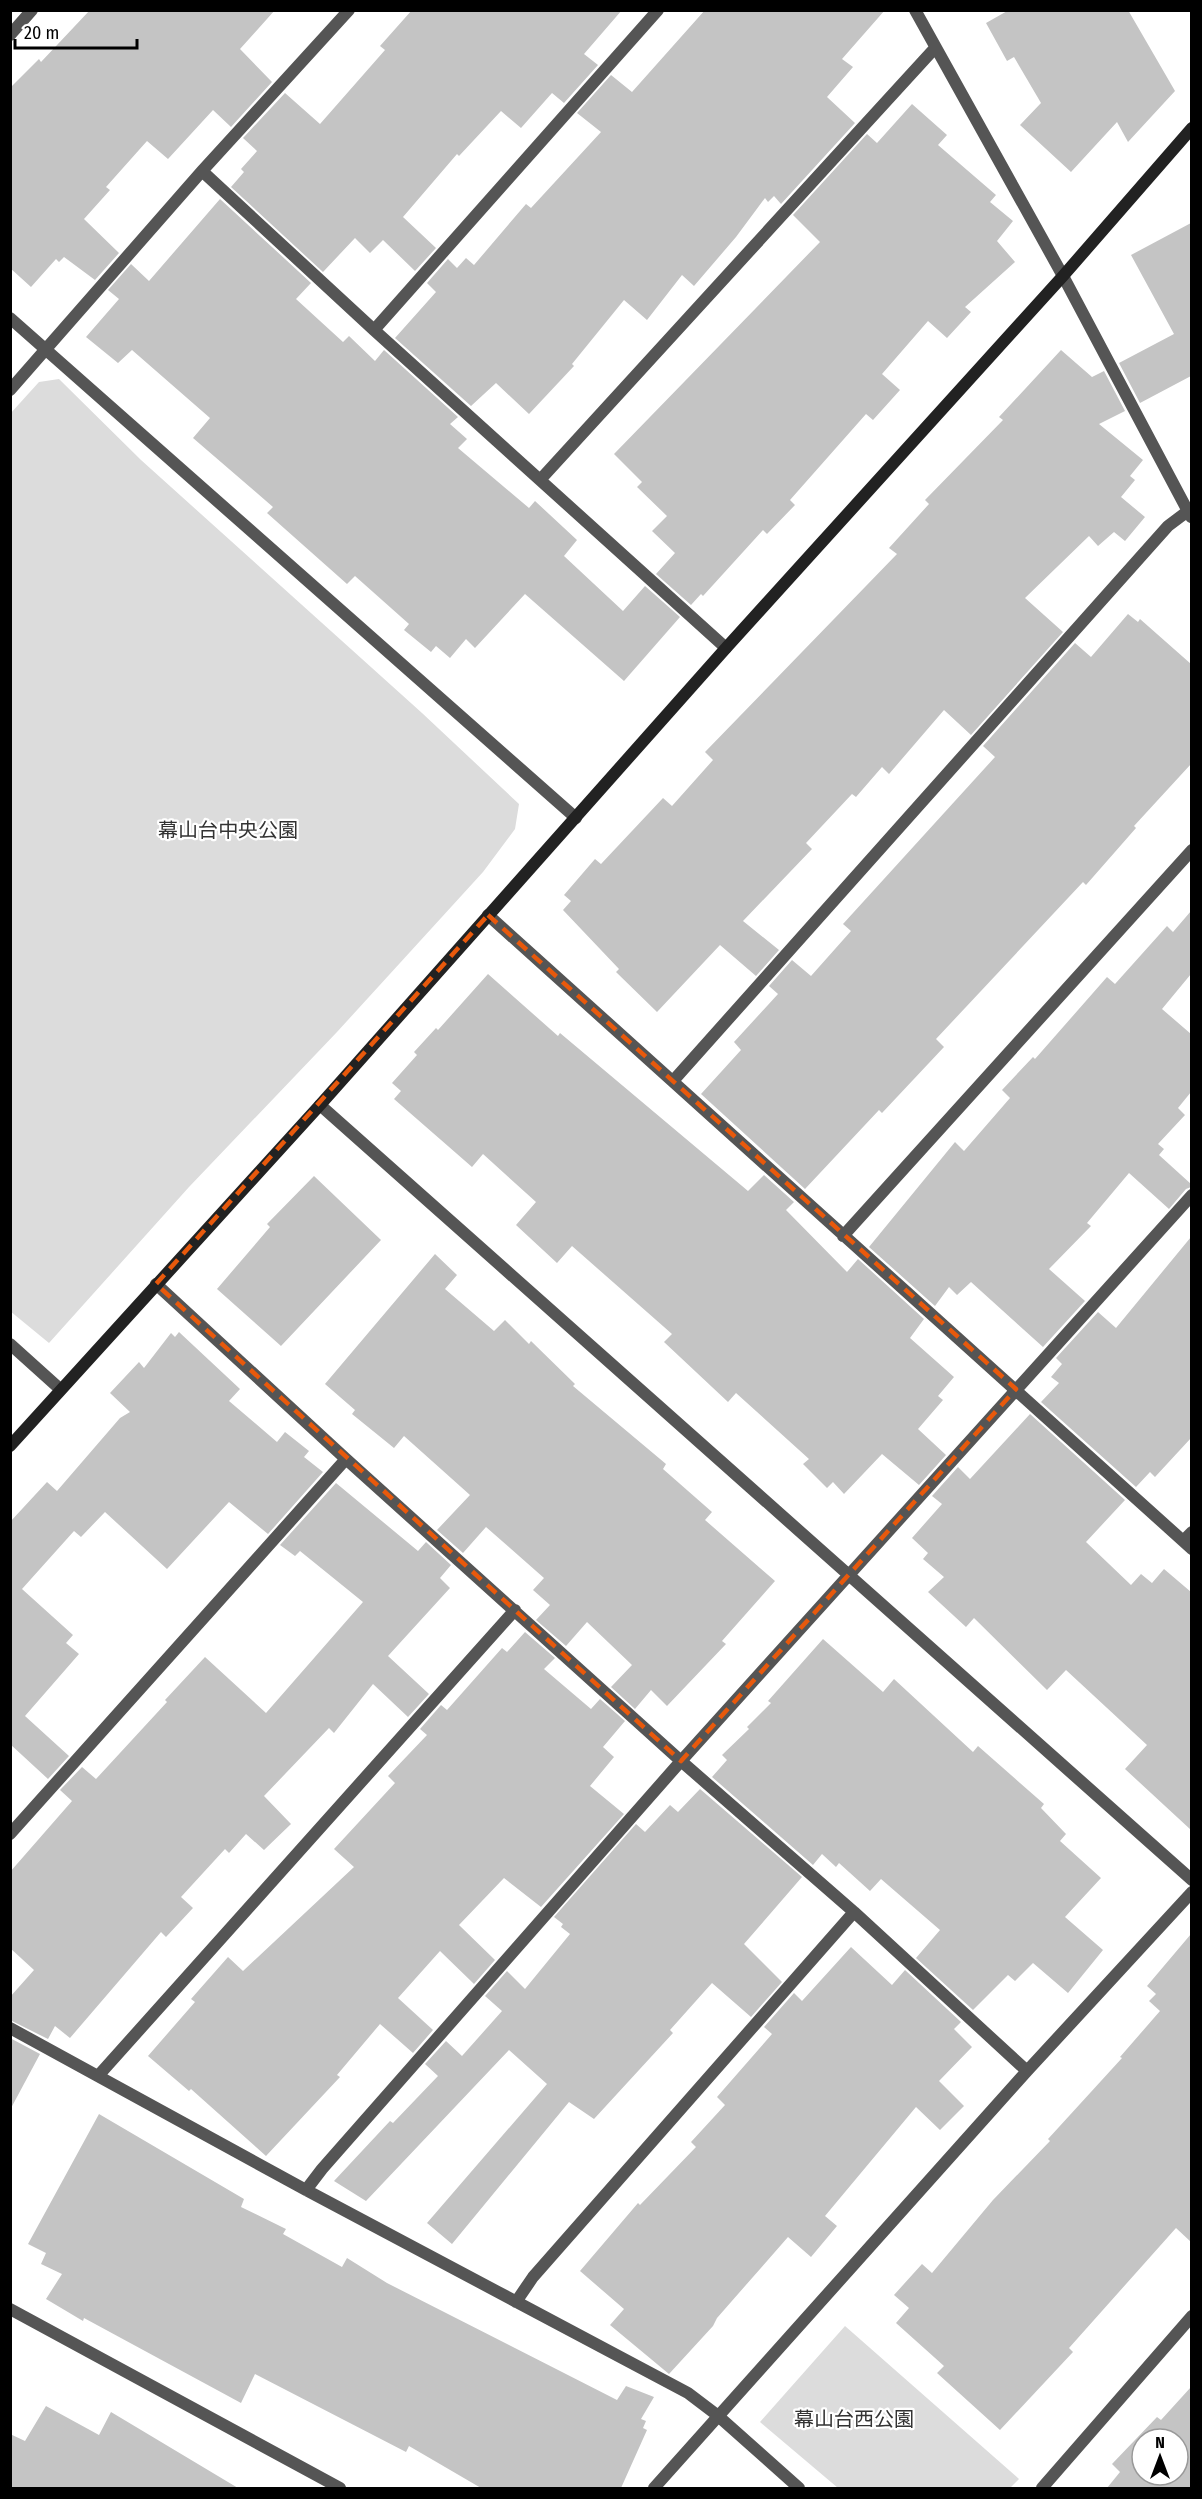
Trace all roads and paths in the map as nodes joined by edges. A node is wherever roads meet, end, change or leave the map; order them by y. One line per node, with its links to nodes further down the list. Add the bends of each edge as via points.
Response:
1 (32, 10): 5 (street)
2 (349, 10): 8 (street)
3 (658, 10): 11 (street)
4 (915, 10): 6 (street)
5 (10, 35)
6 (935, 48): 9 (street); 14 (street)
7 (1191, 128): 9 (street)
8 (202, 171): 11 (street); 12 (street)
9 (1063, 276): 15 (street); 16 (street)
10 (10, 318): 12 (street)
11 (374, 330): 14 (street)
12 (47, 350): 13 (street); 17 (street)
13 (10, 390)
14 (540, 480): 16 (street)
15 (1190, 515): 20 (street, via 1168,526)
16 (726, 648): 17 (street)
17 (576, 818): 19 (street)
18 (1191, 850): 23 (street)
19 (488, 915): 20 (street); 21 (street)
20 (674, 1081): 23 (street)
21 (320, 1105): 24 (street); 31 (street)
22 (1191, 1195): 27 (street)
23 (843, 1236): 27 (street)
24 (156, 1284): 26 (street); 29 (street)
25 (10, 1344): 26 (street)
26 (60, 1389): 28 (street)
27 (1016, 1389): 30 (street); 31 (street)
28 (10, 1446)
29 (346, 1460): 32 (street); 34 (street)
30 (1189, 1541)
31 (847, 1575): 33 (street); 35 (street)
32 (515, 1610): 33 (street); 40 (street)
33 (681, 1761): 37 (street); 41 (street)
34 (10, 1834)
35 (1191, 1880)
36 (1191, 1892): 39 (street)
37 (855, 1912): 39 (street); 42 (street, via 533,2277)
38 (10, 2028): 40 (street)
39 (1027, 2071): 45 (street)
40 (98, 2076): 41 (street)
41 (306, 2190): 42 (street)
42 (516, 2302): 45 (street, via 688,2393)
43 (10, 2309): 46 (street)
44 (1191, 2316): 49 (street)
45 (717, 2415): 47 (street); 48 (street)
46 (340, 2488)
47 (654, 2488)
48 (799, 2488)
49 (1042, 2488)

